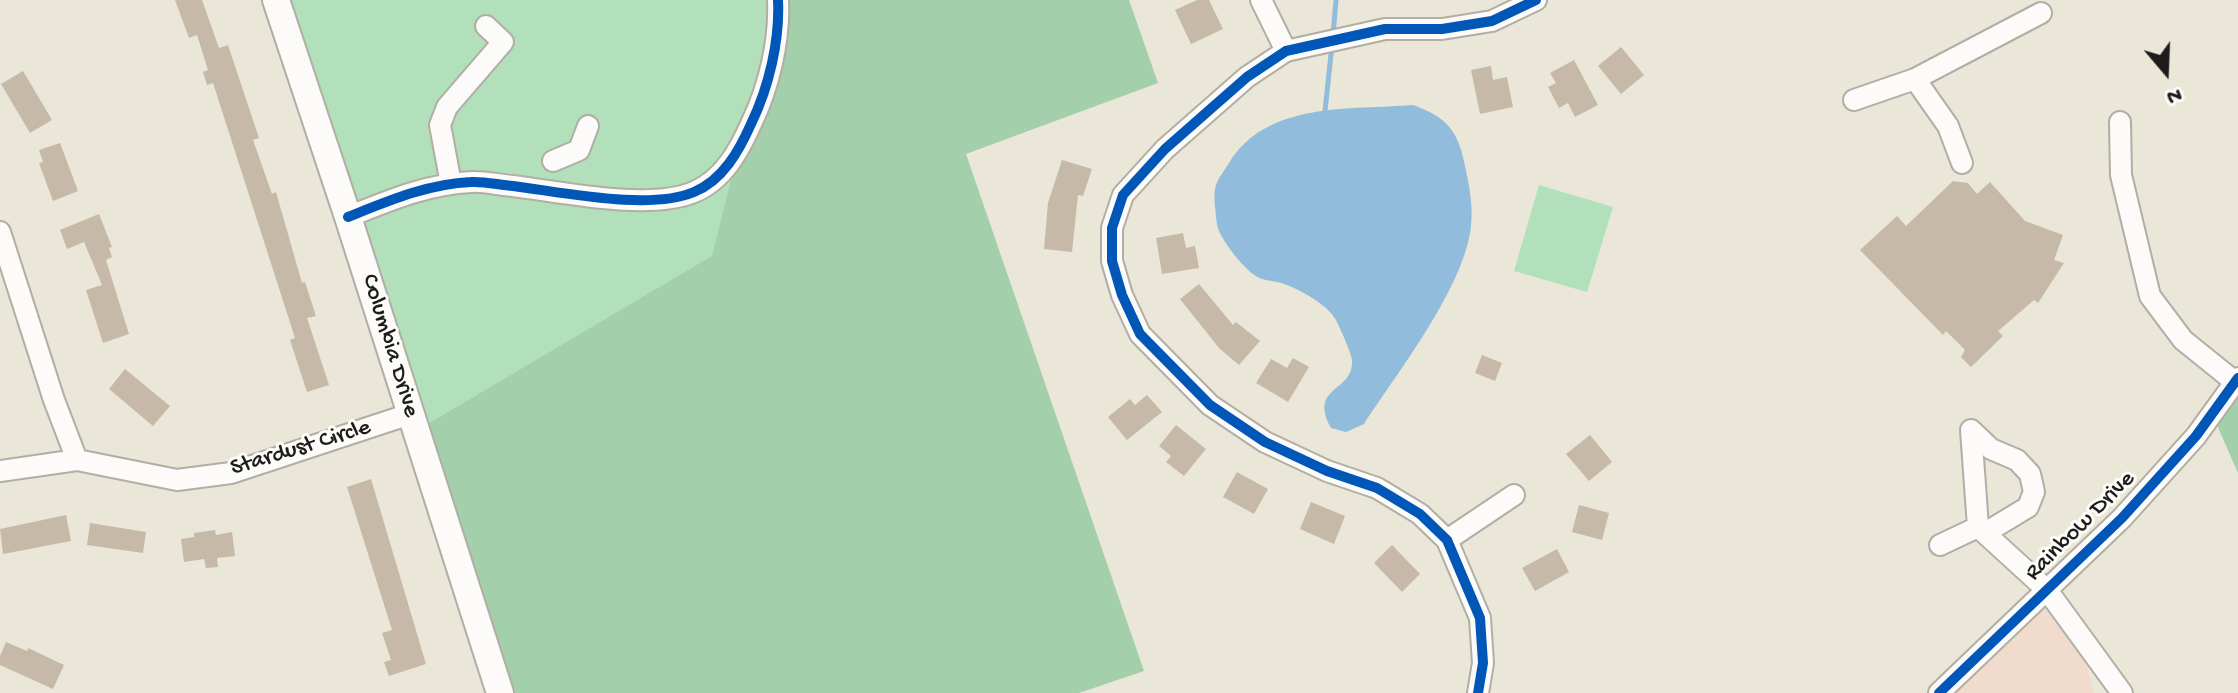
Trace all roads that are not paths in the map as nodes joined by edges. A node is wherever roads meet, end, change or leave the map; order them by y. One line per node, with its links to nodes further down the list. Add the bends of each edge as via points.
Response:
1 (276, 0): 15 (main road, Columbia Drive)
2 (778, 0): 14 (street, via 778,40 756,114 728,166 693,193 635,201 473,182)
3 (1261, 0): 7 (street)
4 (1536, 0): 7 (street, via 1492,21 1442,29 1385,29)
5 (2041, 13): 8 (street)
6 (486, 26): 14 (street, via 503,42 447,107 440,125)
7 (1286, 51): 23 (street, via 1213,105 1123,195 1112,228 1112,261 1122,295 1140,334 1210,405 1265,442 1377,488 1420,514)
8 (1915, 79): 9 (street); 13 (street, via 1948,126)
9 (1854, 100)
10 (2120, 122): 17 (street, via 2121,175 2150,296 2183,340)
11 (588, 126): 12 (street, via 579,150)
12 (553, 161)
13 (1962, 163)
14 (451, 184): 15 (street, via 403,195)
15 (348, 217): 18 (main road, Columbia Drive)
16 (0, 232): 19 (street)
17 (2236, 380): 25 (street, Rainbow Drive, via 2175,460)
18 (410, 414): 19 (street, Stardust Circle, via 231,473 177,480); 26 (main road, Columbia Drive)
19 (77, 460): 20 (street, Stardust Circle)
20 (0, 471)
21 (1514, 495): 23 (street)
22 (1982, 530): 22 (street, via 1971,430 1991,449 2017,460 2030,474 2034,492 2028,507); 24 (street); 25 (street)
23 (1447, 540): 27 (street, via 1480,618 1483,663)
24 (1940, 545)
25 (2047, 590): 28 (street, Rainbow Drive); 29 (street)
26 (500, 693)
27 (1478, 693)
28 (1939, 693)
29 (2122, 693)

